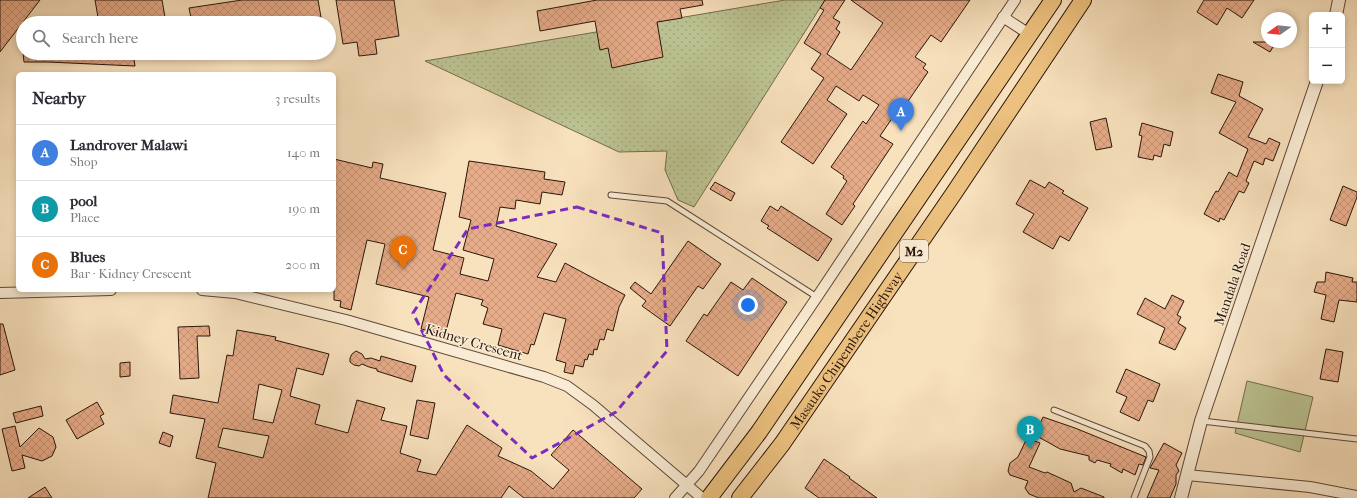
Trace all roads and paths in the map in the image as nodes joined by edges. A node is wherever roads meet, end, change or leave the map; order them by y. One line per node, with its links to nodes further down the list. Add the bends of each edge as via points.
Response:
1 (1015, 0): 6 (street)
2 (1053, 0): 7 (highway, Masauko Chipembere Highway / M2)
3 (1084, 0): 23 (highway, Masauko Chipembere Highway / M2, via 782,444)
4 (1339, 0): 5 (street)
5 (1337, 12)
6 (1003, 17): 7 (street); 13 (street)
7 (1030, 34): 22 (highway, Masauko Chipembere Highway / M2, via 759,432)
8 (1315, 84): 15 (street, Mandala Road)
9 (611, 195): 13 (lane, via 667,200)
10 (37, 292): 12 (street)
11 (223, 292): 18 (street, Kidney Crescent, via 346,320 544,376 566,386 593,405)
12 (0, 293)
13 (817, 297): 18 (street, via 699,471)
14 (1054, 410): 24 (lane, via 1145,446 1150,457)
15 (1201, 420): 16 (lane); 17 (street, Mandala Road)
16 (1357, 440)
17 (1187, 475): 19 (street, via 1310,487); 25 (street, Mandala Road)
18 (686, 484): 20 (street); 21 (street, Kidney Crescent)
19 (1357, 496)
20 (675, 498)
21 (702, 498)
22 (710, 498)
23 (740, 498)
24 (1134, 498)
25 (1182, 498)

